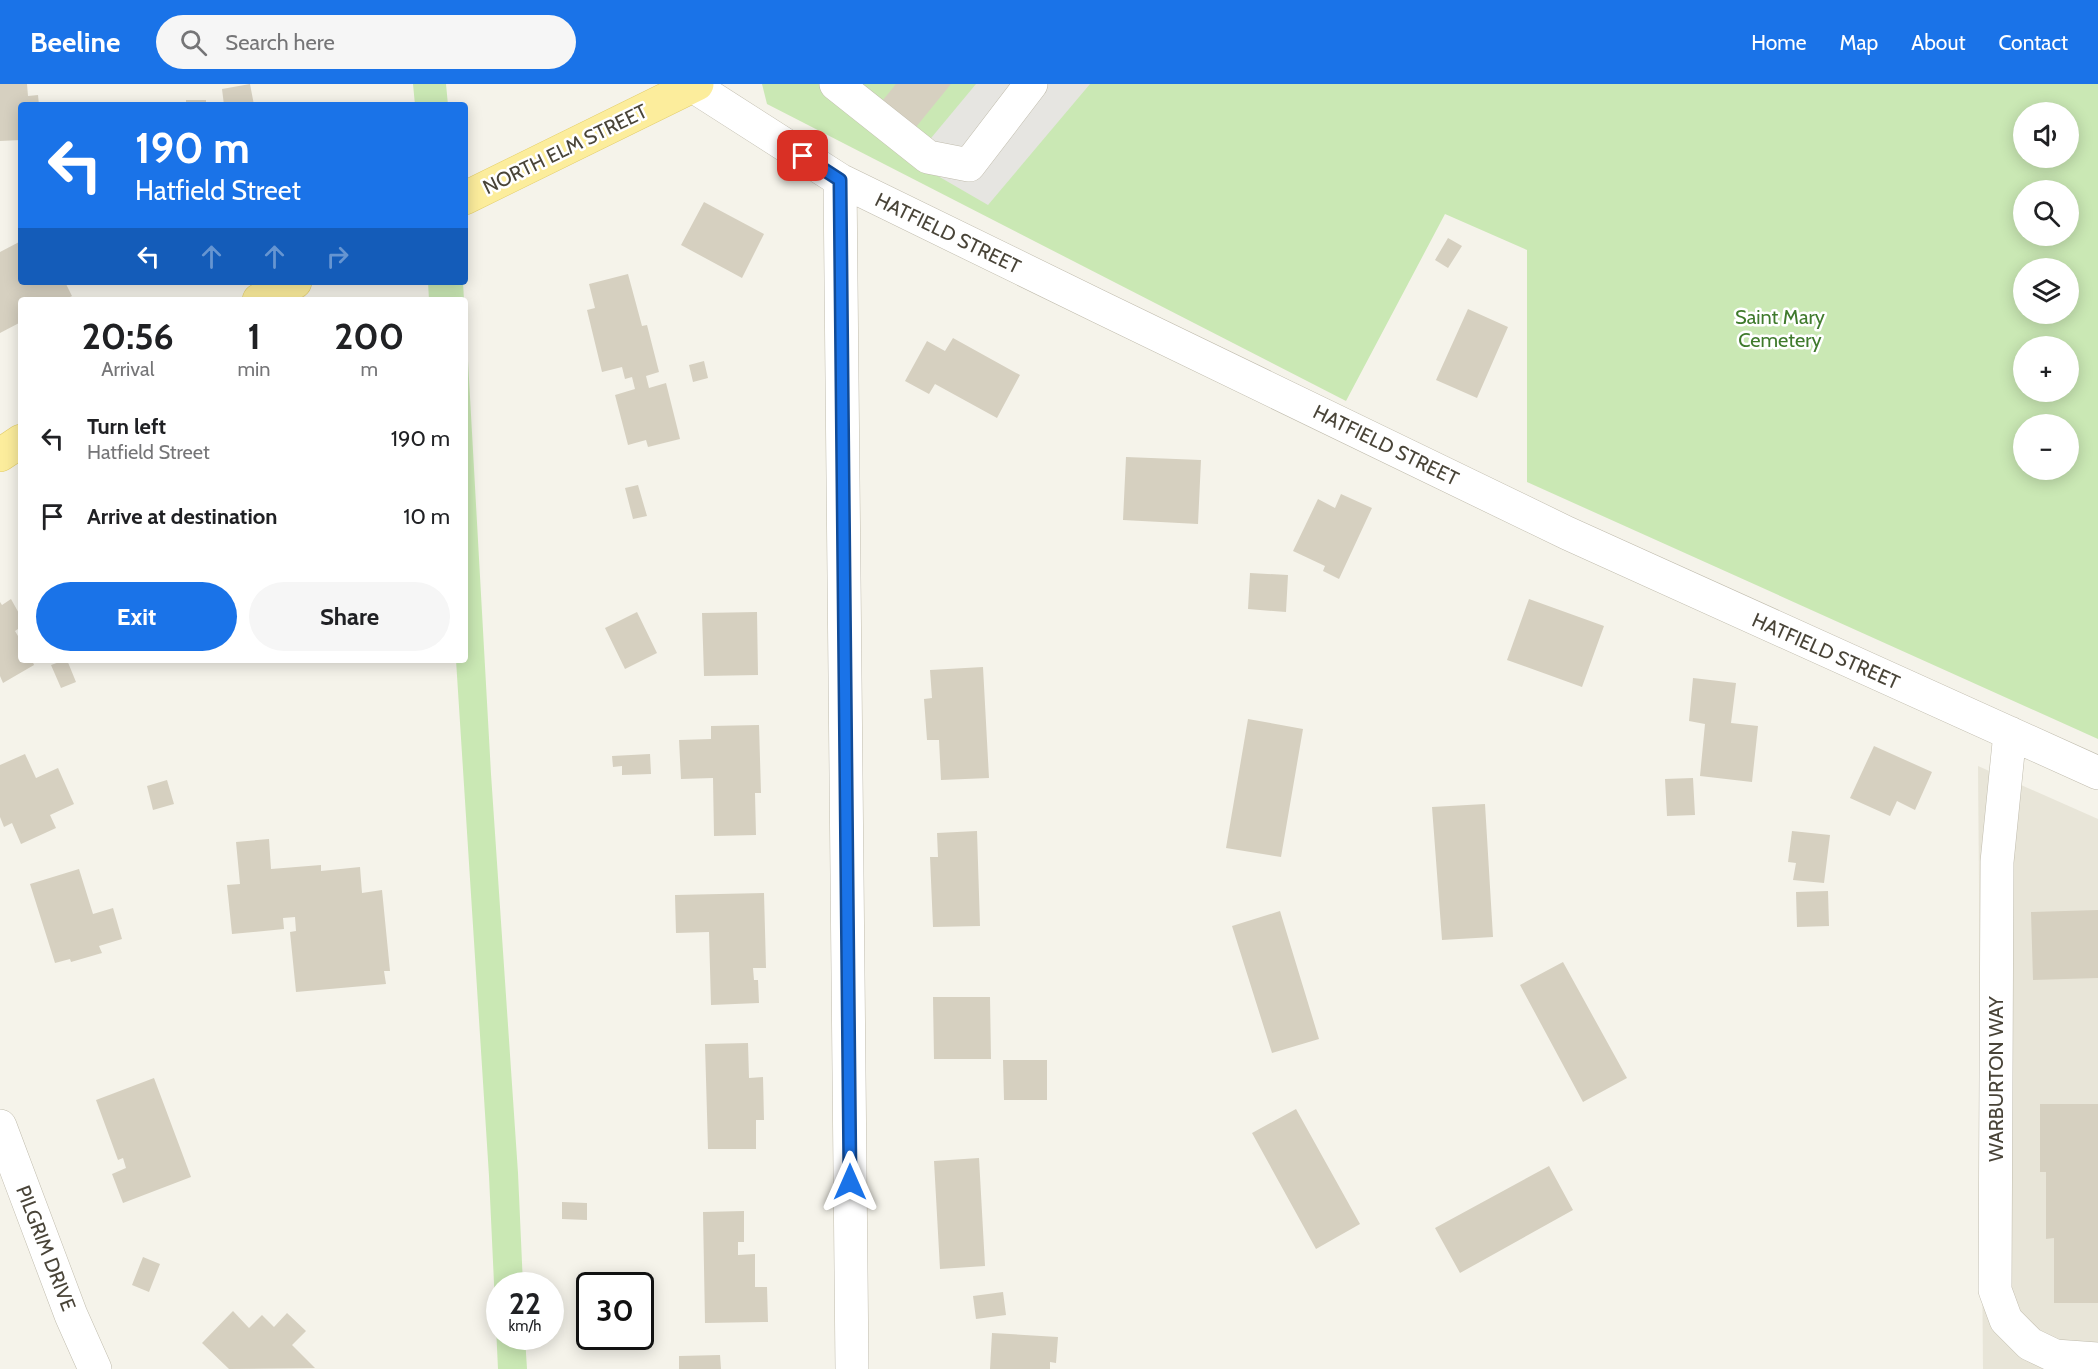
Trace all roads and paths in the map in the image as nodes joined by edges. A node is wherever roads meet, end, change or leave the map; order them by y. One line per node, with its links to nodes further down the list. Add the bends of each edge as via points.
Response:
1 (836, 84): 2 (street, via 928,157 969,165)
2 (1031, 84)
3 (694, 85): 4 (street, HATFIELD STREET); 5 (main road, NORTH ELM STREET)
4 (840, 180): 10 (street, HATFIELD STREET, via 1567,533); 15 (street)
5 (468, 197)
6 (289, 285): 7 (main road)
7 (265, 297)
8 (18, 443): 9 (main road)
9 (0, 455)
10 (2010, 733): 11 (street, HATFIELD STREET); 13 (street, WARBURTON WAY, via 1998,862 1995,1290 2006,1320 2030,1344 2055,1356)
11 (2098, 773)
12 (0, 1126): 14 (street, PILGRIM DRIVE)
13 (2098, 1359)
14 (94, 1369)
15 (852, 1369)

